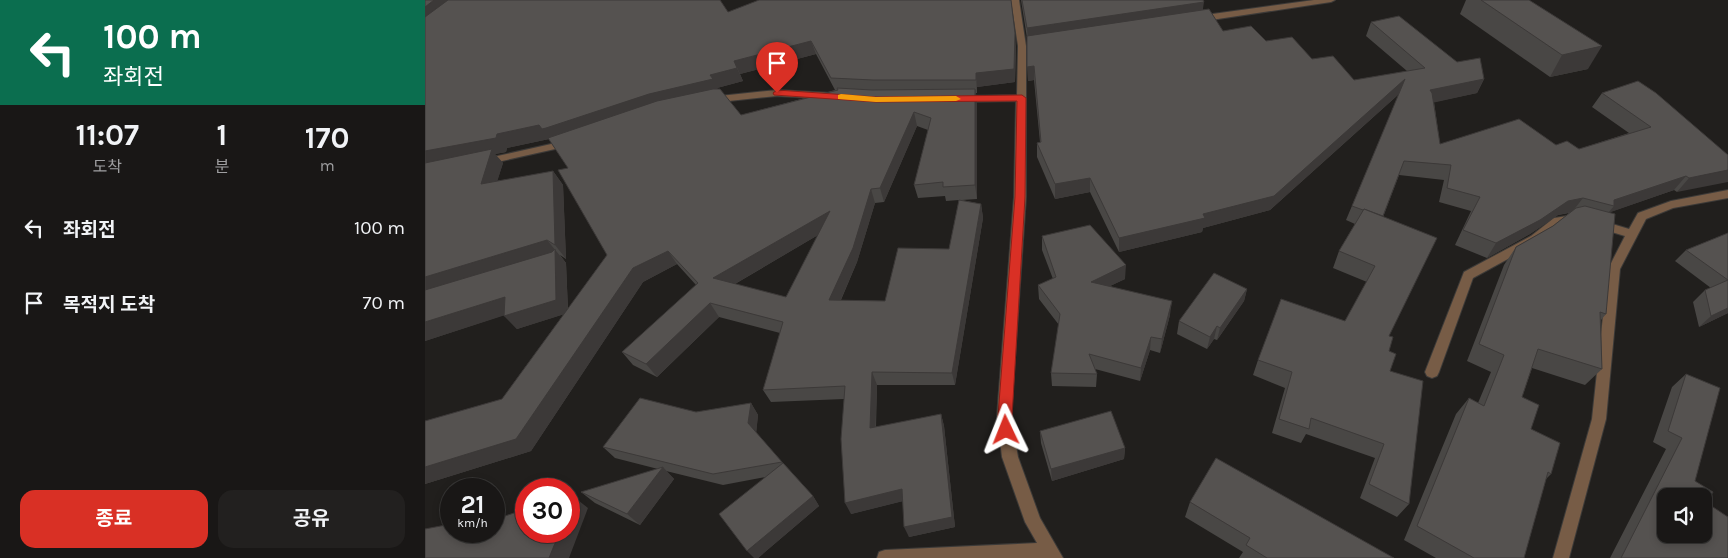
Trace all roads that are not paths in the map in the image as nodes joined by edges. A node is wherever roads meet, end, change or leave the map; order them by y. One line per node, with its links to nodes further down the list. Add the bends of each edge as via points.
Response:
1 (1015, 0): 5 (street, via 1027,45)
2 (1331, 0): 3 (street)
3 (1186, 20)
4 (846, 97): 7 (street, via 777,93)
5 (1022, 98): 6 (street); 13 (street, via 1020,197 1004,416 1010,457 1033,522)
6 (944, 99)
7 (699, 102)
8 (576, 141): 9 (street)
9 (477, 164)
10 (1728, 194): 11 (street, via 1671,205 1642,216)
11 (1632, 234): 12 (street, via 1572,218 1558,221 1535,239 1468,276); 15 (street, via 1614,270 1599,419)
12 (1432, 372)
13 (1053, 554): 14 (street)
14 (885, 558)
15 (1561, 558)

